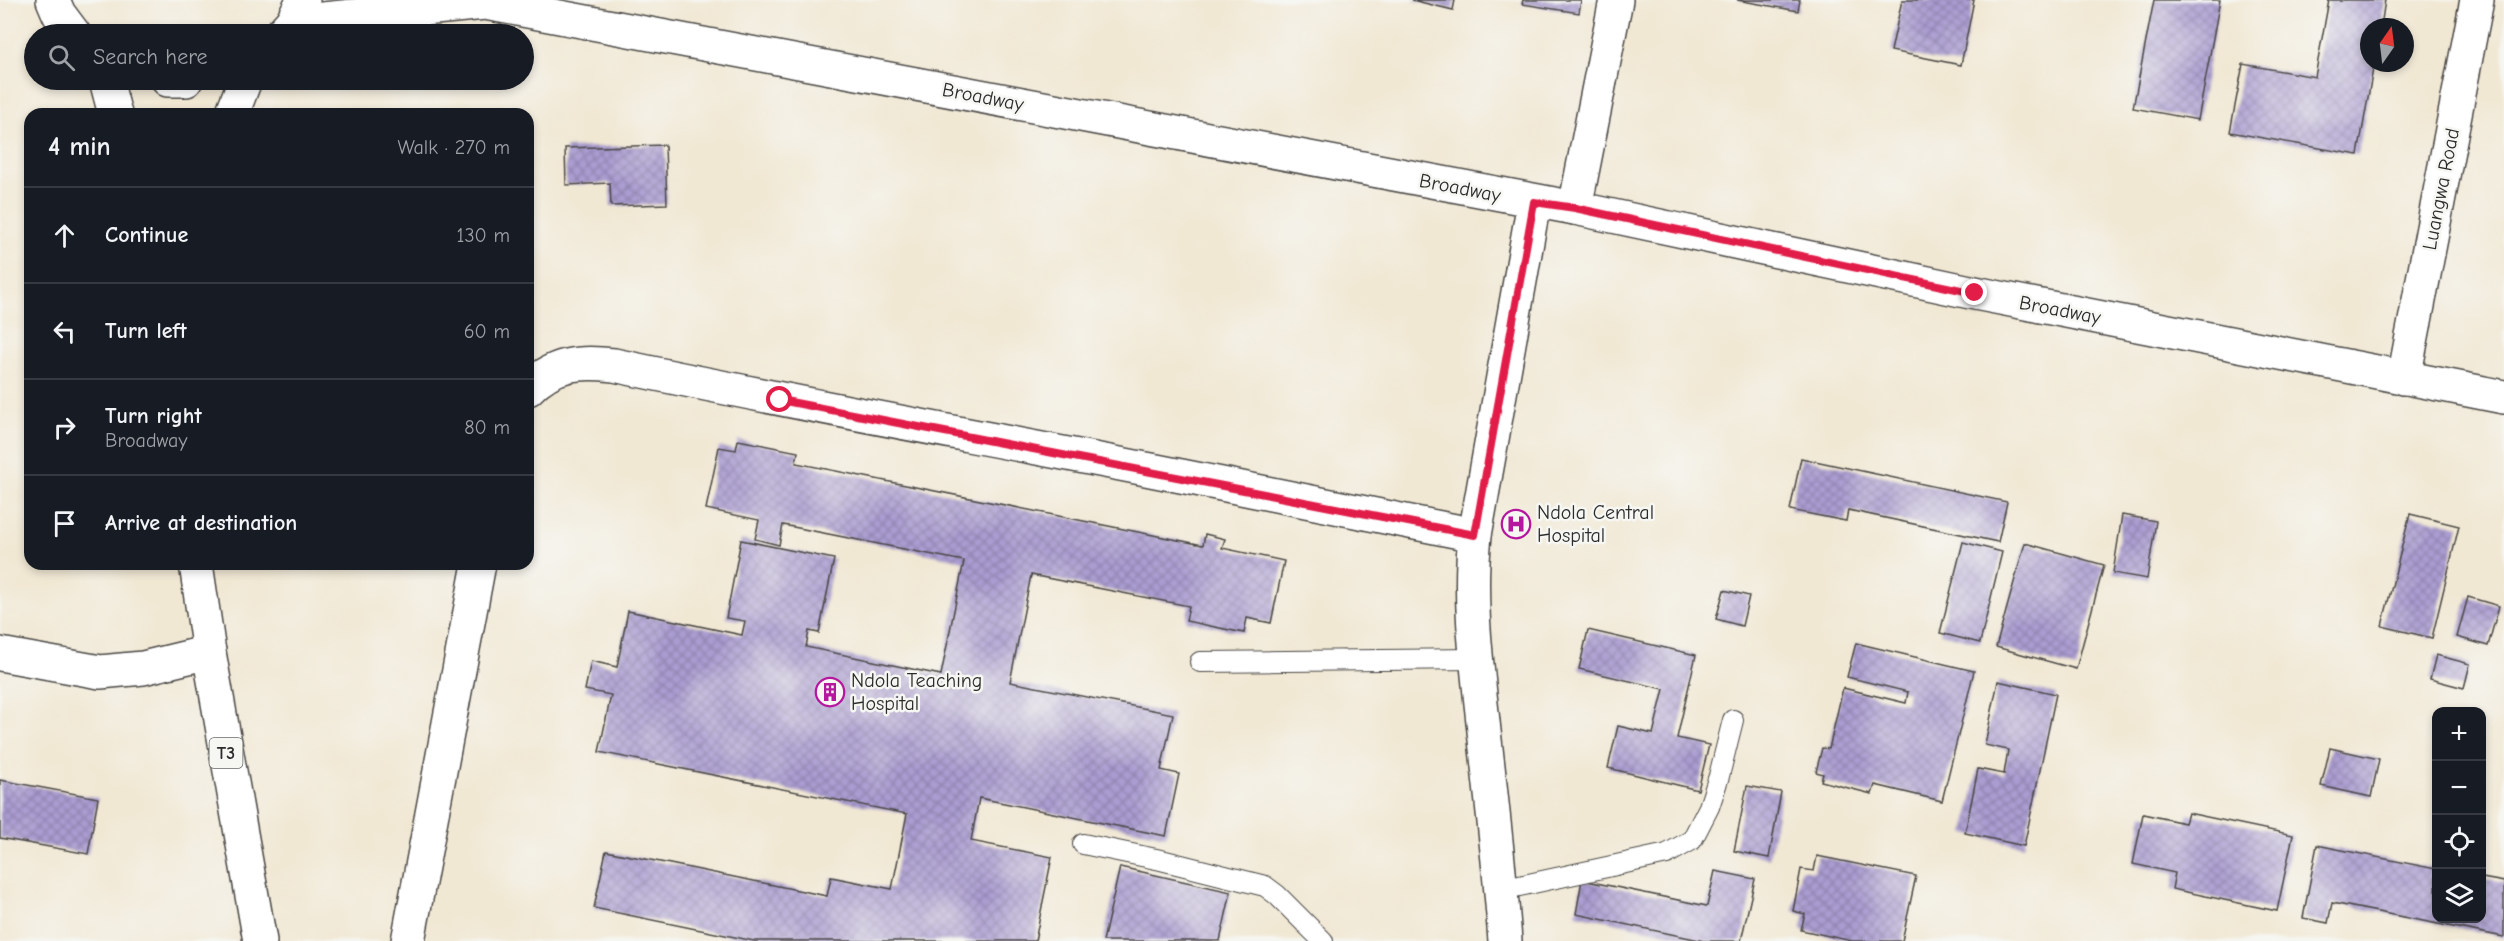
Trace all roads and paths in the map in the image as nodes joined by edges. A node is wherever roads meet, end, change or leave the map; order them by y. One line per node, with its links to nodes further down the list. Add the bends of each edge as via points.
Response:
1 (1616, 0): 10 (main road)
2 (2477, 0): 11 (main road, Luangwa Road)
3 (483, 1): 4 (main road, Broadway); 9 (main road, Broadway)
4 (292, 19)
5 (109, 90): 7 (main road)
6 (241, 90): 8 (main road)
7 (113, 108)
8 (234, 108)
9 (1534, 202): 10 (main road, Broadway); 14 (main road)
10 (1575, 208): 11 (main road, Broadway)
11 (2404, 378): 13 (main road, Broadway)
12 (534, 383): 14 (main road, via 561,367 586,362 614,365)
13 (2504, 397)
14 (1475, 535): 19 (main road, via 1471,598)
15 (197, 570): 17 (main road, T3)
16 (478, 570): 25 (main road)
17 (208, 652): 18 (main road, via 143,668 100,672); 24 (main road, T3)
18 (0, 654)
19 (1476, 659): 20 (lane); 23 (main road)
20 (1200, 662)
21 (1733, 720): 23 (lane, via 1709,807 1692,840 1666,854)
22 (1083, 844): 26 (lane, via 1265,886)
23 (1501, 890): 27 (main road)
24 (260, 941)
25 (408, 941)
26 (1323, 941)
27 (1504, 941)

